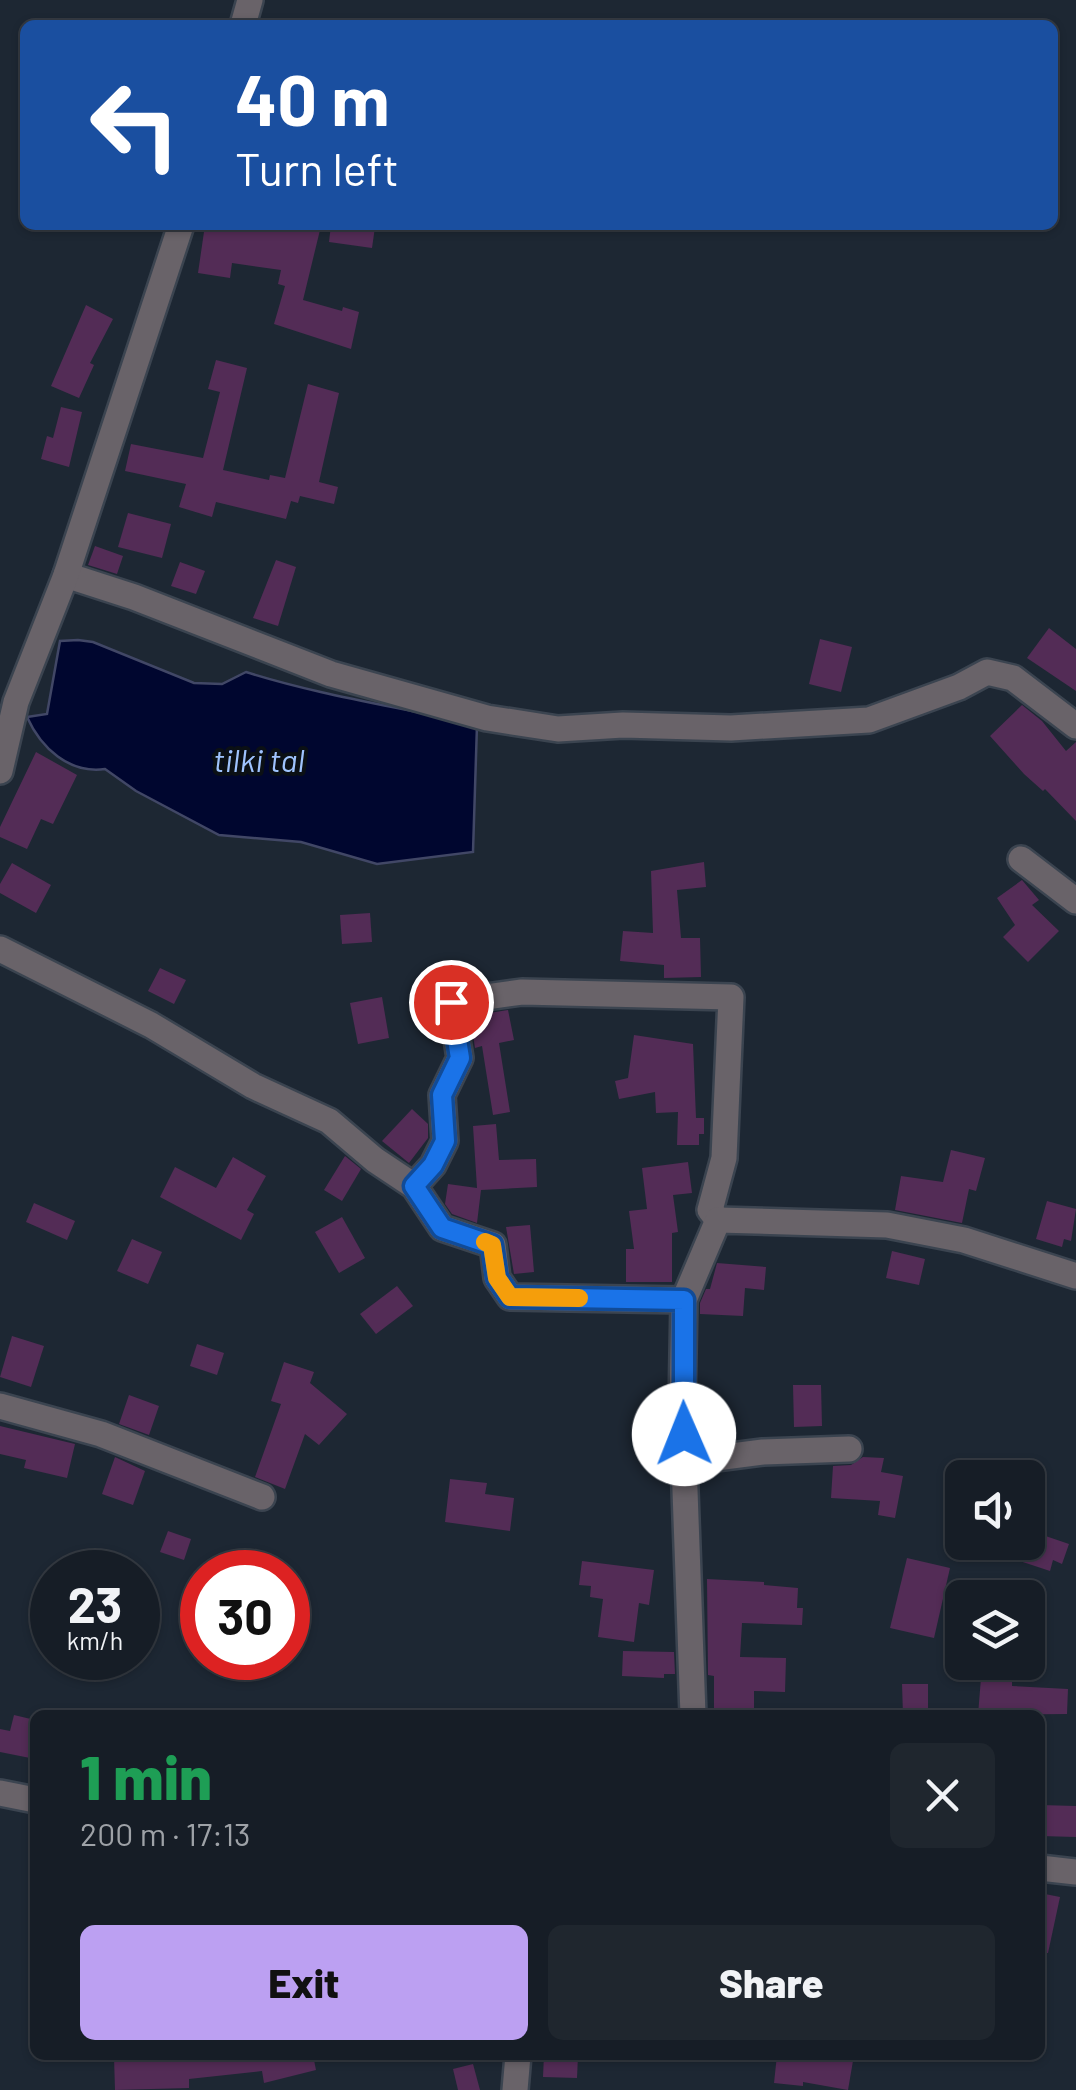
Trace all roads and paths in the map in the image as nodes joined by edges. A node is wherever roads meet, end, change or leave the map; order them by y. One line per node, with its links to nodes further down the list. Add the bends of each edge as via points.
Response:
1 (179, 230): 2 (street)
2 (66, 574): 3 (street); 4 (street, via 331,674 558,729 869,720 987,672 1013,678)
3 (8, 694): 5 (street)
4 (1076, 726)
5 (0, 771)
6 (1021, 859): 7 (street)
7 (1076, 901)
8 (0, 949): 9 (street, via 330,1121)
9 (414, 1186): 10 (street, via 445,1141 442,1095 460,1058 451,1002 522,992 731,997 724,1158 710,1210); 12 (street, via 442,1228 492,1245 497,1278 510,1297)
10 (718, 1220): 11 (street, via 887,1226 964,1240); 12 (street)
11 (1076, 1276)
12 (684, 1300): 15 (street)
13 (0, 1406): 16 (street, via 101,1434)
14 (848, 1450): 15 (street)
15 (685, 1462): 17 (street)
16 (262, 1497)
17 (692, 1710)
18 (0, 1793): 19 (street)
19 (30, 1799)
20 (1045, 1869): 21 (street)
21 (1076, 1872)
22 (518, 2060): 23 (street)
23 (515, 2090)

